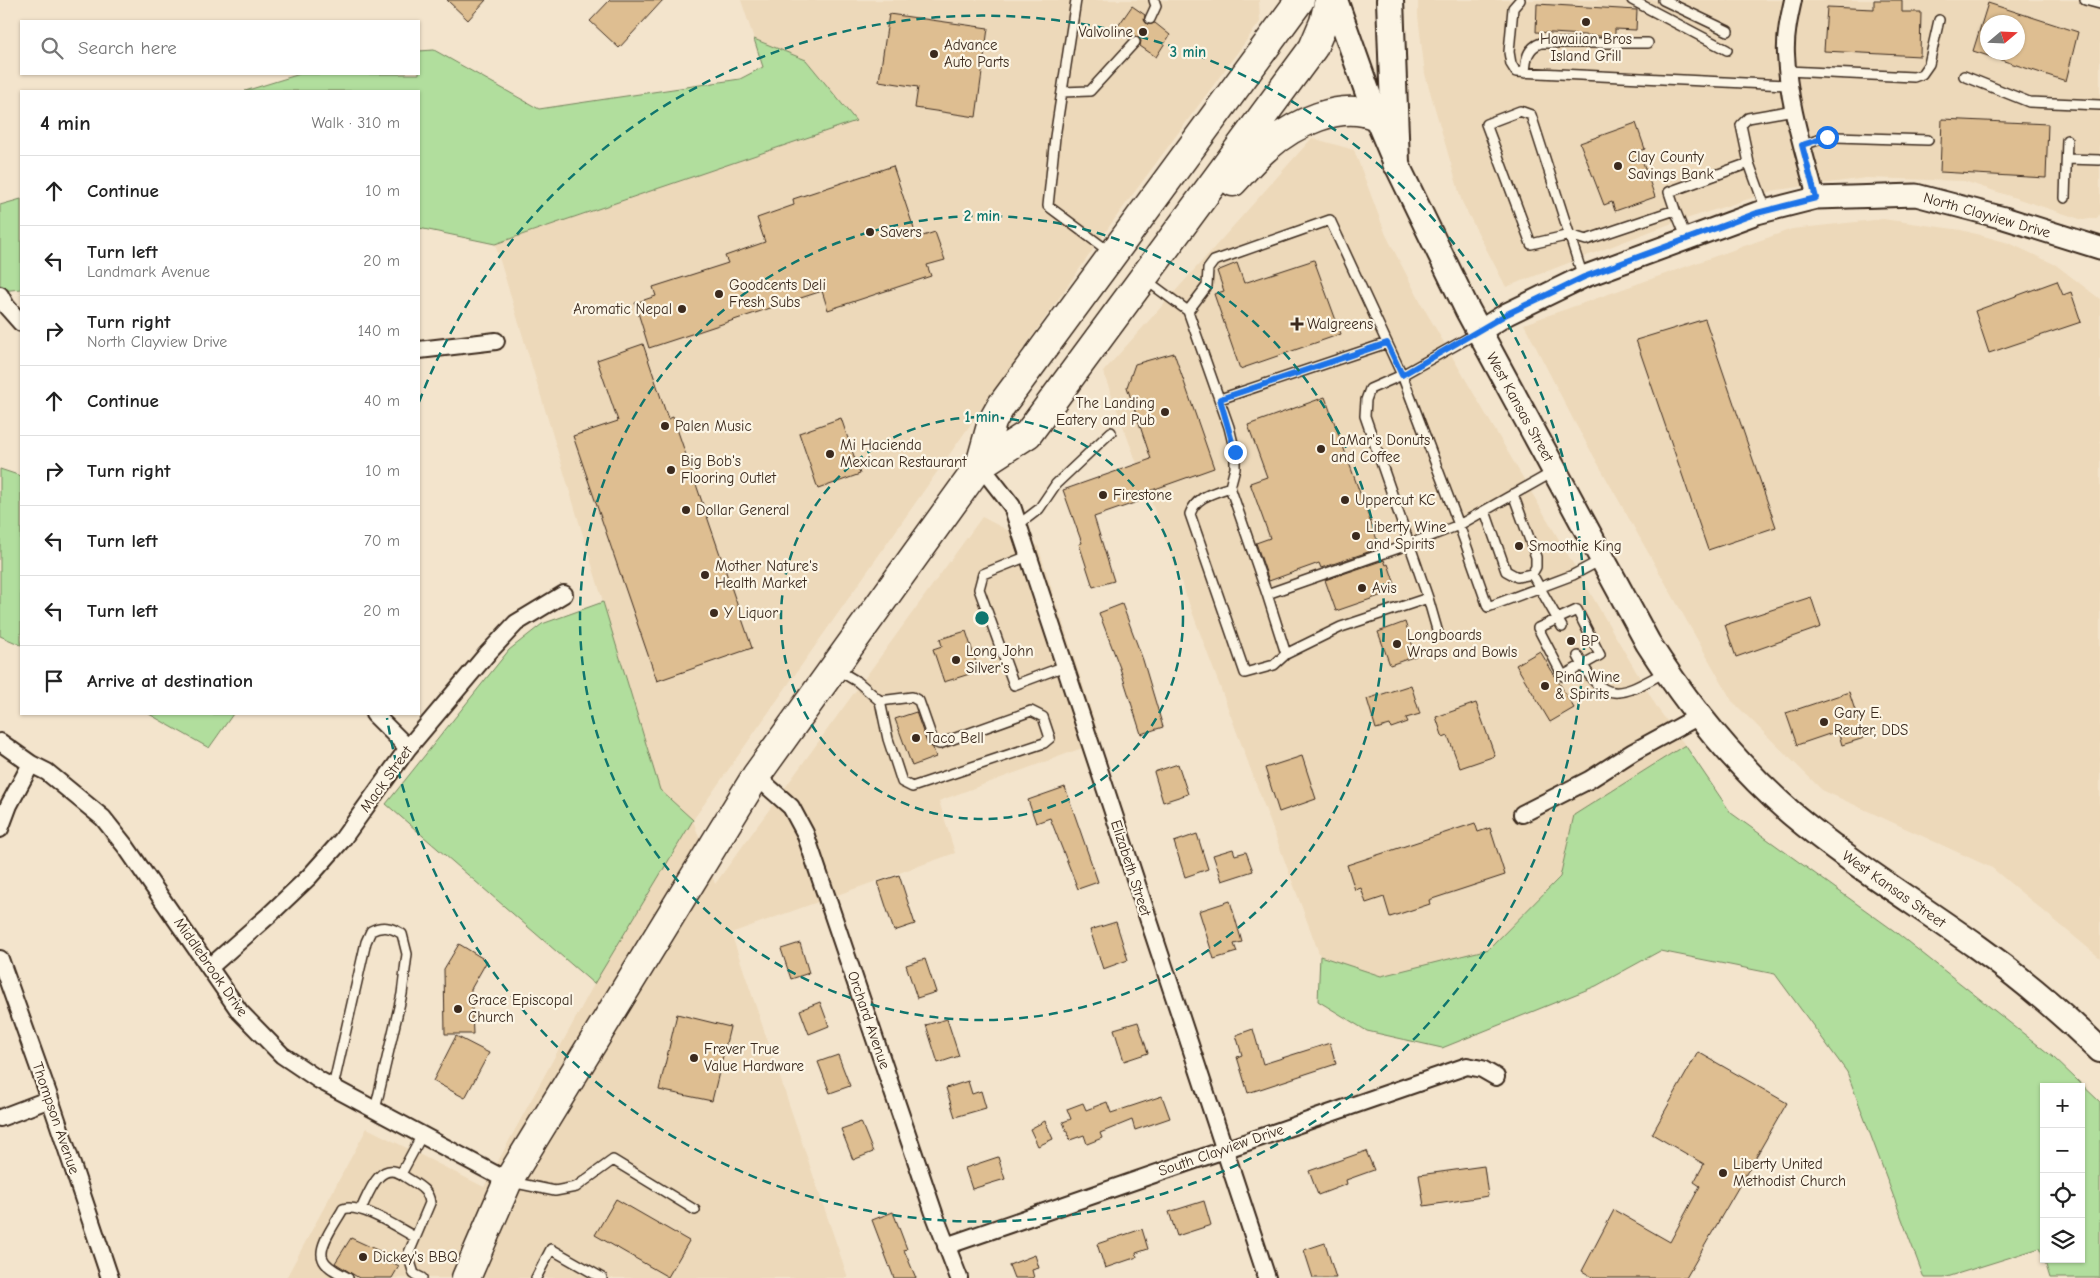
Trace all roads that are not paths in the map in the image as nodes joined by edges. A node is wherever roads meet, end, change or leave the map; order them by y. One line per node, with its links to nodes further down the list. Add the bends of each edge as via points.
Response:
1 (1076, 0): 24 (lane)
2 (1271, 0): 20 (highway, via 1270,27)
3 (1300, 0): 20 (highway)
4 (1329, 0): 39 (highway, via 1324,22 1312,48)
5 (1335, 0): 27 (main road, West Kansas Street)
6 (1390, 0): 33 (main road)
7 (1520, 0): 21 (lane, via 1513,8 1509,52 1511,64)
8 (1632, 0): 19 (lane)
9 (1663, 0): 16 (lane)
10 (1794, 0): 23 (street, via 1786,52)
11 (2085, 0): 13 (lane)
12 (1155, 3): 14 (lane)
13 (2100, 4)
14 (1150, 20)
15 (1939, 20): 23 (lane, via 1929,64 1922,74 1914,77)
16 (1728, 31)
17 (1648, 43): 21 (lane, via 1541,43 1533,45)
18 (1132, 45): 24 (lane, via 1090,91)
19 (1726, 50)
20 (1262, 51): 43 (highway)
21 (1521, 72): 23 (lane)
22 (1964, 76): 25 (lane, via 2029,102)
23 (1788, 78): 26 (street)
24 (1062, 92): 43 (lane, via 1048,206)
25 (2100, 105)
26 (1794, 110): 30 (street); 34 (lane, via 1748,118 1741,124)
27 (1376, 116): 33 (main road, West Kansas Street); 39 (highway, via 1360,110 1343,110 1291,130 1266,148 1220,196)
28 (1928, 140): 30 (lane, via 1827,137)
29 (2067, 140): 31 (lane)
30 (1802, 145): 35 (street)
31 (2067, 159): 32 (lane); 36 (lane)
32 (2100, 160)
33 (1396, 163): 49 (main road, West Kansas Street)
34 (1749, 163): 37 (lane, via 1669,192); 38 (lane)
35 (1816, 198): 38 (street, North Clayview Drive); 42 (street, North Clayview Drive, via 1916,195)
36 (2065, 198)
37 (1675, 210): 40 (lane, via 1586,240); 41 (lane)
38 (1766, 210): 41 (street, North Clayview Drive)
39 (1183, 225): 45 (highway)
40 (1570, 235): 40 (lane, via 1531,115 1520,111 1486,124 1530,244); 44 (lane)
41 (1686, 239): 44 (street, North Clayview Drive)
42 (2100, 248)
43 (1112, 254): 56 (highway, via 1002,406 992,422)
44 (1584, 277): 49 (street, North Clayview Drive, via 1507,314)
45 (1144, 278): 47 (lane); 56 (highway, via 1028,434)
46 (0, 295): 48 (street)
47 (1188, 311): 51 (lane, via 1207,286 1208,269 1214,261 1330,220); 54 (lane)
48 (20, 322)
49 (1480, 332): 53 (lane); 57 (main road, West Kansas Street)
50 (496, 341): 52 (street)
51 (1387, 343): 53 (lane); 54 (lane)
52 (420, 350)
53 (1402, 375): 62 (lane); 63 (lane, via 1370,389 1365,416)
54 (1220, 399): 58 (lane, via 1235,452)
55 (1111, 432): 61 (lane, via 1056,484 1039,509)
56 (980, 465): 61 (street, Elizabeth Street, via 1012,506); 78 (highway)
57 (1555, 471): 59 (lane); 65 (main road, West Kansas Street)
58 (1230, 488): 69 (lane); 74 (lane, via 1200,499 1190,514 1245,673 1274,664)
59 (1513, 494): 60 (lane); 66 (lane, via 1536,557)
60 (1485, 511): 62 (lane); 66 (lane, via 1506,571 1517,577)
61 (1018, 524): 64 (street, Elizabeth Street)
62 (1459, 525): 63 (lane); 67 (lane, via 1488,607)
63 (1410, 544): 69 (lane); 70 (lane)
64 (1028, 556): 77 (street, Elizabeth Street); 77 (lane, via 983,574 979,589 1014,685)
65 (1602, 559): 67 (lane); 79 (main road, West Kansas Street)
66 (1532, 574): 67 (lane)
67 (1539, 589): 71 (lane)
68 (564, 594): 84 (street, Mack Street, via 516,623)
69 (1267, 594): 74 (lane)
70 (1428, 598): 73 (lane); 74 (lane, via 1341,627)
71 (1557, 619): 72 (lane); 76 (lane, via 1577,610 1600,655); 76 (lane, via 1538,628 1563,676)
72 (1562, 627)
73 (1438, 633)
74 (1286, 654)
75 (1578, 656): 76 (lane)
76 (1583, 665): 79 (lane, via 1599,686 1620,693)
77 (1065, 666): 98 (street, Elizabeth Street)
78 (834, 667): 80 (lane); 86 (highway)
79 (1666, 672): 82 (main road, West Kansas Street)
80 (880, 700): 80 (lane, via 902,782 912,787 1044,743 1050,738 1043,717 1031,711 939,744 933,741 919,701 912,697)
81 (375, 715): 84 (street)
82 (1699, 716): 87 (street, via 1589,780); 91 (main road, West Kansas Street, via 1745,769 1791,813 2011,973)
83 (0, 742): 85 (street, Middlebrook Drive)
84 (408, 748): 90 (street, Mack Street, via 342,840 309,877)
85 (31, 764): 88 (street, via 8,804); 90 (street, Middlebrook Drive, via 48,772 103,818)
86 (756, 776): 100 (highway); 104 (street, Orchard Avenue, via 791,807 806,833)
87 (1522, 814)
88 (0, 829)
89 (0, 959): 94 (street, Thompson Avenue)
90 (210, 967): 93 (street, Middlebrook Drive, via 240,1012 282,1055)
91 (2100, 1050)
92 (1496, 1077): 98 (street, South Clayview Drive, via 1482,1069 1467,1066)
93 (333, 1087): 95 (street, Middlebrook Drive); 95 (lane, via 366,942 371,931 379,926 394,928 402,934 408,954)
94 (50, 1099): 96 (street); 106 (street, Thompson Avenue)
95 (375, 1110): 97 (street, Middlebrook Drive)
96 (0, 1118)
97 (422, 1135): 99 (lane); 100 (street, Middlebrook Drive)
98 (1223, 1150): 104 (street, South Clayview Drive); 112 (street, Elizabeth Street)
99 (402, 1174): 101 (lane, via 384,1172 378,1177); 103 (lane, via 427,1191 430,1197)
100 (508, 1181): 102 (lane, via 555,1191 576,1187 613,1160); 108 (highway)
101 (361, 1209): 103 (lane); 107 (lane, via 343,1209 321,1248 323,1260 330,1268)
102 (695, 1210)
103 (415, 1237): 105 (lane, via 408,1255)
104 (946, 1246): 111 (street, Orchard Avenue)
105 (416, 1277)
106 (110, 1278)
107 (348, 1278)
108 (466, 1278)
109 (536, 1278): 110 (lane, via 551,1248)
110 (602, 1278)
111 (959, 1278)
112 (1267, 1278)

